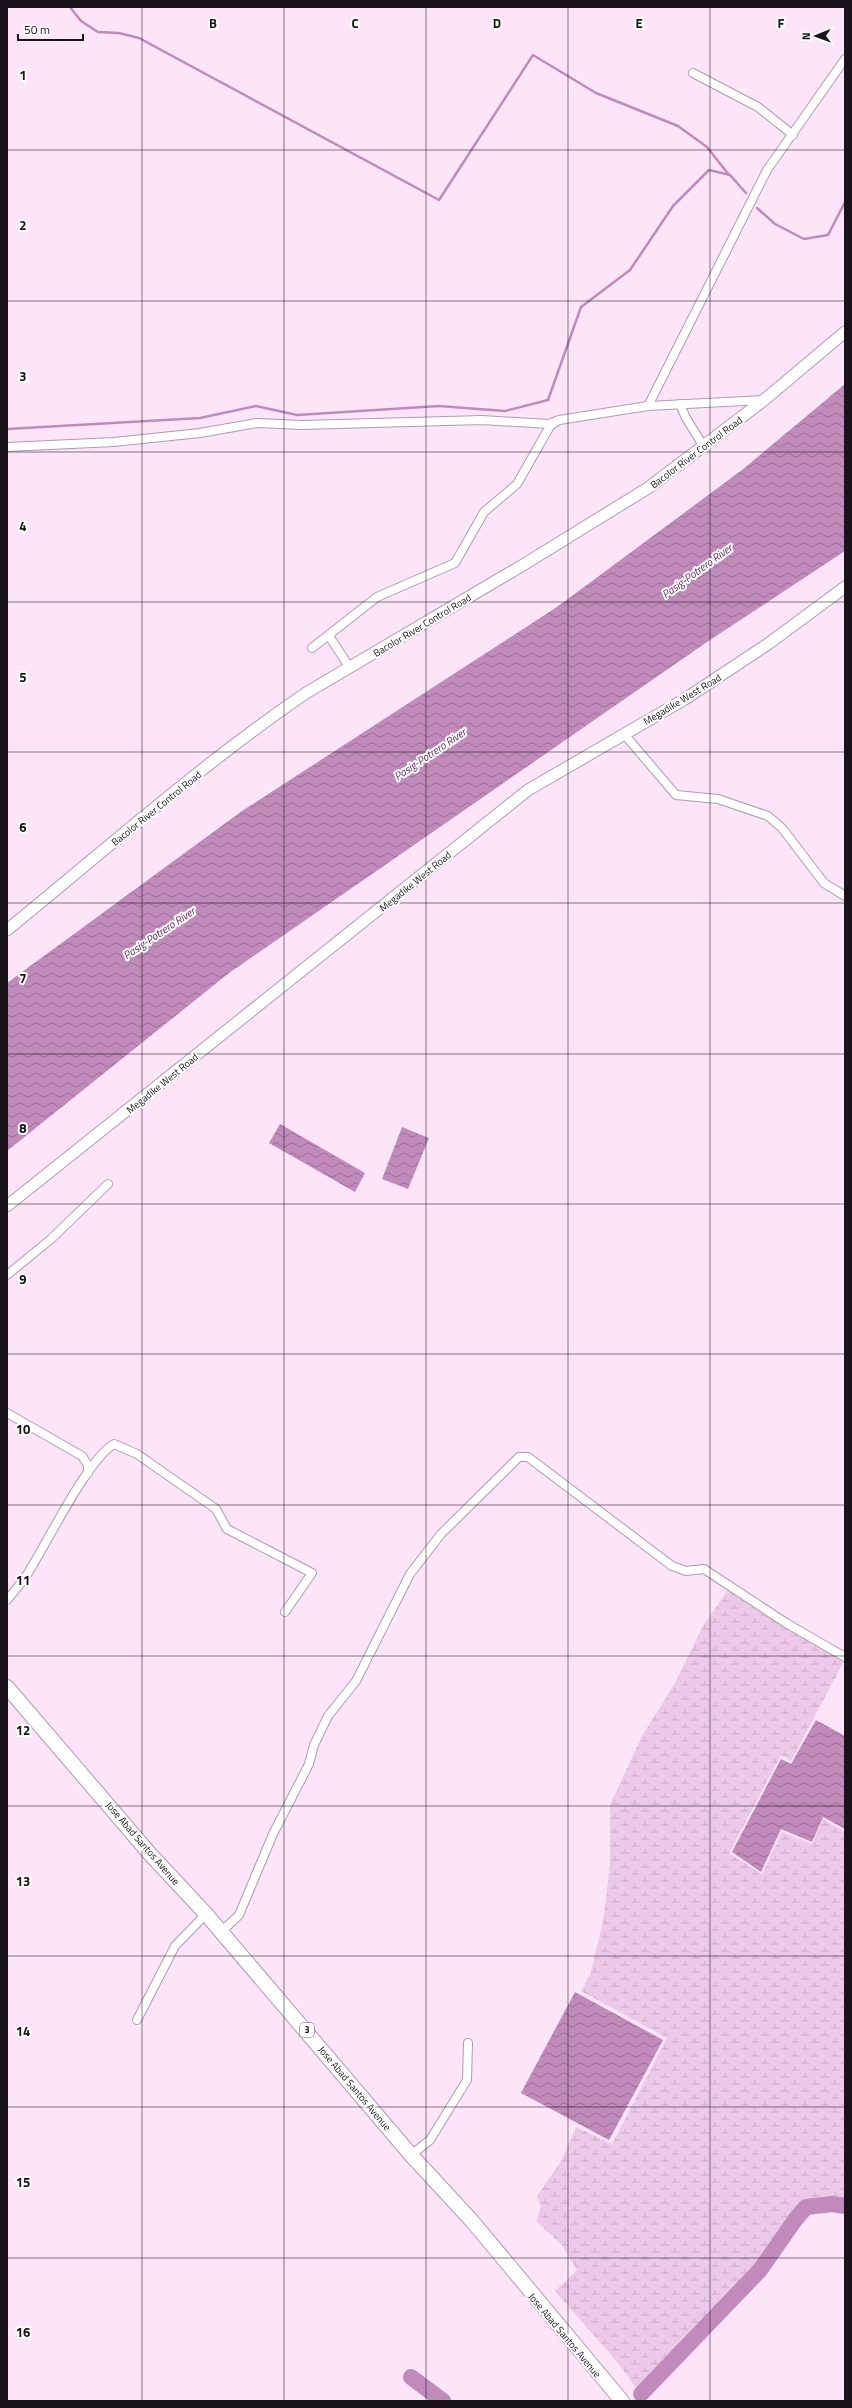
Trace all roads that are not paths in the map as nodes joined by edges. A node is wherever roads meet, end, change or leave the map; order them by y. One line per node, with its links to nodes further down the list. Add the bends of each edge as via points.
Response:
1 (845, 59): 3 (street)
2 (693, 73): 3 (street, via 758,107)
3 (793, 135): 7 (street, via 767,170)
4 (845, 332): 5 (street, Bacolor River Control Road)
5 (764, 400): 6 (street); 10 (street, Bacolor River Control Road)
6 (680, 404): 7 (street); 10 (street)
7 (648, 406): 8 (street)
8 (559, 420): 9 (street, via 542,424 482,420 302,425 257,423 200,433 121,441); 12 (street, via 550,426 518,484 484,512 455,563 377,598)
9 (7, 447)
10 (704, 447): 14 (street, Bacolor River Control Road, via 641,492)
11 (845, 586): 15 (street, Megadike West Road, via 724,674)
12 (329, 636): 13 (street); 14 (street)
13 (312, 648)
14 (350, 668): 17 (street, Bacolor River Control Road, via 306,694 241,739)
15 (624, 734): 16 (street, via 676,795 718,799 768,816 782,828 824,882); 19 (street, Megadike West Road, via 528,790)
16 (845, 896)
17 (7, 930)
18 (108, 1184): 20 (street, via 51,1239)
19 (7, 1206)
20 (7, 1275)
21 (7, 1414): 22 (street, via 82,1456 88,1465)
22 (88, 1474): 23 (street, via 27,1575); 24 (street, via 105,1450 114,1444 137,1454 216,1509 227,1529 312,1573)
23 (7, 1600)
24 (285, 1612)
25 (845, 1657): 28 (street, via 786,1623 704,1569 686,1571 672,1566 528,1457 519,1457 441,1534 410,1574 356,1681 328,1716 314,1745 309,1764 267,1848 239,1915)
26 (7, 1687): 27 (highway, Jose Abad Santos Avenue / 3, via 150,1854)
27 (206, 1914): 28 (highway, Jose Abad Santos Avenue / 3); 29 (street, via 174,1946)
28 (221, 1932): 31 (highway, Jose Abad Santos Avenue / 3)
29 (137, 2020)
30 (468, 2043): 31 (street, via 467,2080 430,2140)
31 (411, 2155): 32 (highway, Jose Abad Santos Avenue / 3, via 472,2221)
32 (622, 2401)

